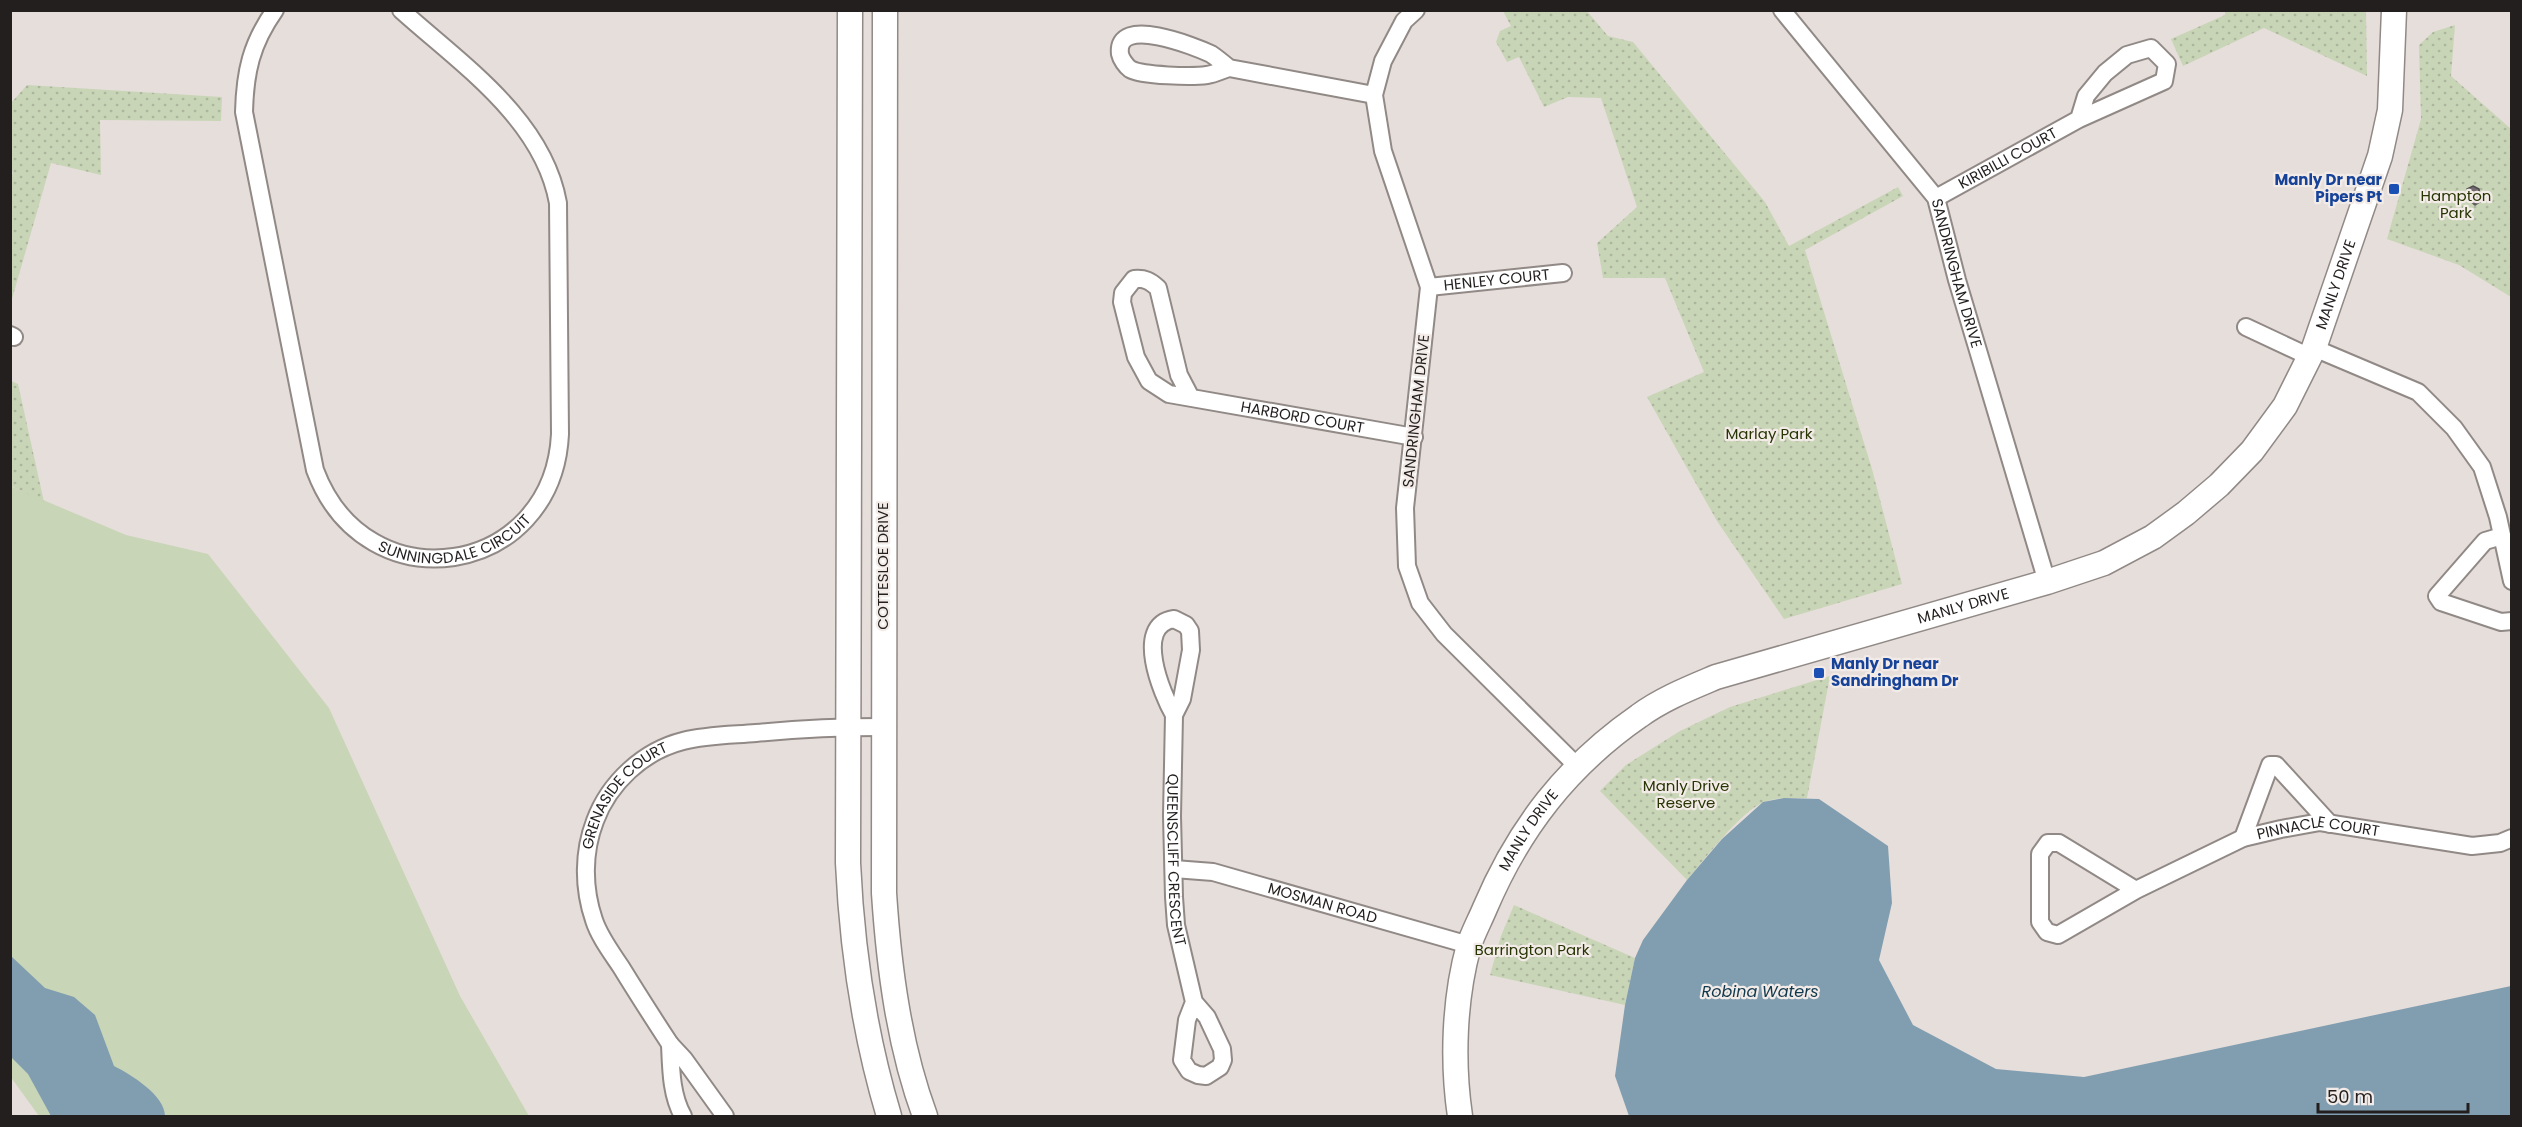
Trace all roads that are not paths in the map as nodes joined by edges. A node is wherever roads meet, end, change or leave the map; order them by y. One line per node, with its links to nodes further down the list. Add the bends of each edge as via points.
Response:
1 (274, 10): 2 (street, SUNNINGDALE CIRCUIT, via 251,57 244,112 315,470 336,510 373,543 410,556 441,558 490,546 517,528 540,500 556,466 560,434 558,203 545,159 514,116)
2 (400, 10)
3 (850, 10): 23 (main road)
4 (885, 10): 24 (main road, COTTESLOE DRIVE)
5 (1416, 10): 9 (street, SANDRINGHAM DRIVE, via 1404,21 1383,61)
6 (1782, 10): 11 (street, SANDRINGHAM DRIVE)
7 (2394, 10): 15 (main road, MANLY DRIVE, via 2390,110 2380,156)
8 (1229, 68): 8 (street, via 1213,55 1183,43 1141,33 1122,44 1120,54 1131,70 1184,77 1210,75); 9 (street)
9 (1374, 95): 13 (street, SANDRINGHAM DRIVE, via 1383,151)
10 (2079, 119): 10 (street, KIRIBILLI COURT, via 2164,81 2167,64 2151,48 2127,55 2104,73 2085,96); 11 (street, KIRIBILLI COURT)
11 (1936, 198): 20 (street, SANDRINGHAM DRIVE)
12 (1563, 273): 13 (street, HENLEY COURT)
13 (1429, 287): 17 (street, SANDRINGHAM DRIVE)
14 (2246, 327): 15 (street)
15 (2312, 353): 18 (street, via 2418,392 2454,428 2482,467); 20 (main road, MANLY DRIVE, via 2284,406 2252,451 2219,485 2153,537 2104,563)
16 (1190, 396): 16 (street, HARBORD COURT, via 1169,394 1149,381 1136,357 1122,302 1123,293 1134,279 1143,278 1158,288 1179,375); 17 (street, HARBORD COURT)
17 (1414, 437): 25 (street, SANDRINGHAM DRIVE, via 1405,508 1407,566 1420,603 1444,633)
18 (2502, 536): 19 (street); 21 (street, via 2485,541 2437,596 2441,602 2501,622)
19 (2511, 581)
20 (2047, 582): 25 (main road, MANLY DRIVE, via 1716,677 1639,715)
21 (2511, 621)
22 (1174, 715): 22 (street, QUEENSCLIFF CRESCENT, via 1163,696 1152,646 1157,628 1174,619 1186,625 1192,640 1182,699); 29 (street, QUEENSCLIFF CRESCENT)
23 (847, 727): 24 (street, GRENASIDE COURT); 33 (street, GRENASIDE COURT, via 682,741 631,769 598,812 586,862 588,900 594,922); 36 (main road, via 852,937 862,1010)
24 (883, 727): 37 (main road, COTTESLOE DRIVE, via 887,935 901,1027)
25 (1577, 766): 31 (main road, MANLY DRIVE, via 1521,837 1498,876)
26 (2330, 824): 27 (street, PINNACLE COURT, via 2281,828); 27 (street, via 2276,765 2270,765); 28 (street, PINNACLE COURT, via 2472,846)
27 (2243, 838): 30 (street, PINNACLE COURT)
28 (2511, 838)
29 (1174, 869): 31 (street, MOSMAN ROAD, via 1221,874); 32 (street, QUEENSCLIFF CRESCENT, via 1176,925)
30 (2136, 890): 30 (street, PINNACLE COURT, via 2058,935 2047,932 2040,922 2040,854 2049,843 2059,843)
31 (1469, 945): 38 (main road, MANLY DRIVE, via 1456,1038)
32 (1194, 1002)
33 (670, 1044): 34 (street, GRENASIDE COURT, via 675,1092); 35 (street, GRENASIDE COURT)
34 (683, 1116)
35 (725, 1116)
36 (889, 1116)
37 (925, 1116)
38 (1460, 1116)

